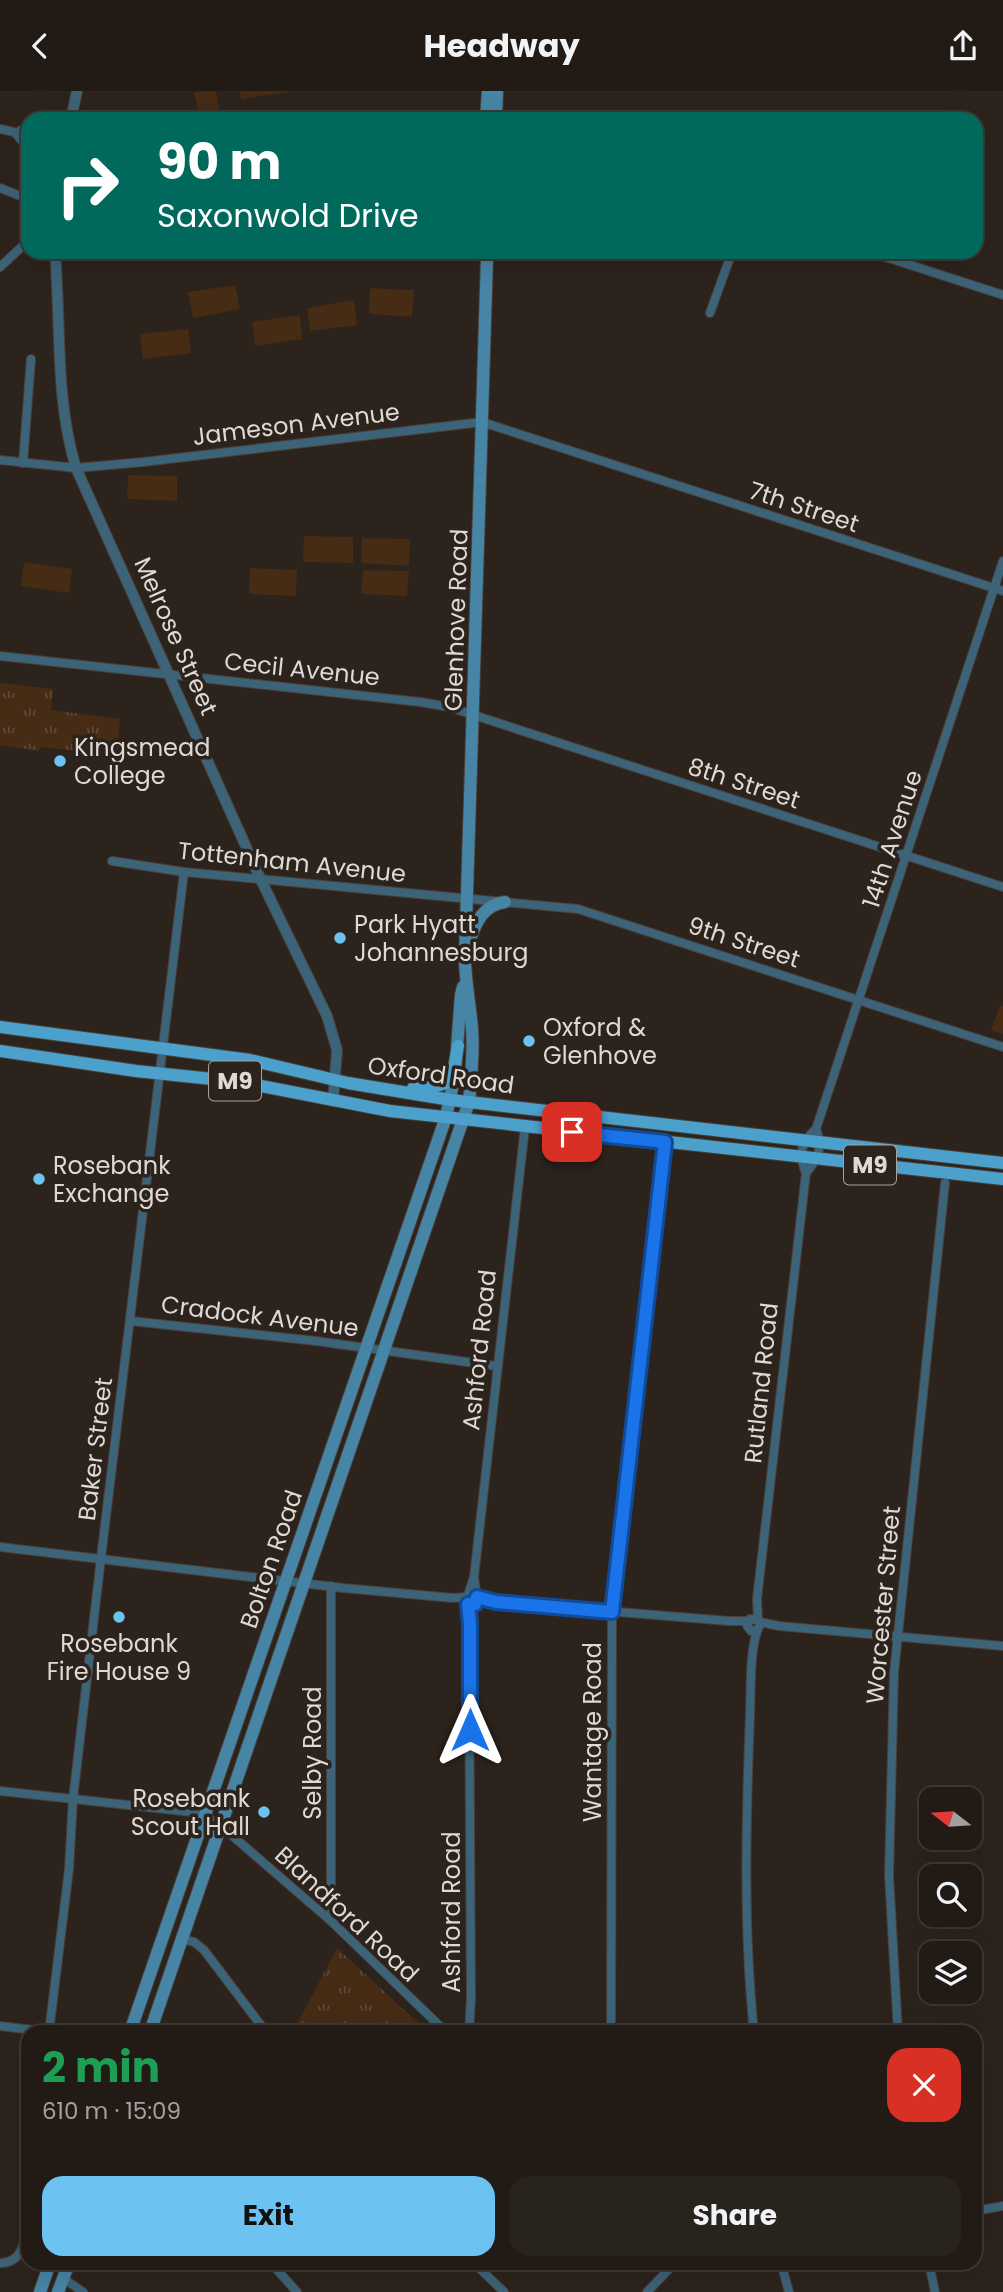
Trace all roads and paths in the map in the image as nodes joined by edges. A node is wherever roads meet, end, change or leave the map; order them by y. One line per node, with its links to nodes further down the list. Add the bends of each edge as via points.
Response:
1 (77, 91): 4 (street)
2 (488, 91): 5 (main road)
3 (497, 91): 6 (main road)
4 (72, 112)
5 (486, 112)
6 (496, 112)
7 (0, 129): 9 (street)
8 (21, 131): 9 (street)
9 (18, 133): 10 (street)
10 (21, 141)
11 (0, 188): 12 (street)
12 (21, 195)
13 (21, 248): 18 (street)
14 (55, 259): 26 (street, Melrose Street, via 65,410)
15 (487, 259): 22 (main road, Glenhove Road)
16 (729, 259): 20 (street)
17 (892, 259): 19 (street)
18 (0, 267)
19 (1003, 295)
20 (710, 313)
21 (31, 359): 25 (street)
22 (482, 422): 23 (street, Jameson Avenue); 26 (street, Jameson Avenue); 31 (main road, Glenhove Road)
23 (592, 458): 28 (street, 7th Street)
24 (0, 460): 25 (street, Jameson Avenue)
25 (23, 463): 26 (street, Jameson Avenue)
26 (76, 468): 30 (street, Melrose Street)
27 (1003, 561): 28 (street, 14th Avenue)
28 (998, 590): 32 (street, 14th Avenue)
29 (0, 656): 30 (street, Cecil Avenue)
30 (170, 674): 31 (street, Cecil Avenue, via 420,702); 35 (street, Melrose Street)
31 (474, 715): 32 (street, 8th Street); 37 (main road, Glenhove Road)
32 (906, 856): 36 (street, 8th Street); 41 (street, 14th Avenue)
33 (112, 861): 34 (street, Tottenham Avenue)
34 (184, 872): 35 (street, Tottenham Avenue); 45 (street, Baker Street)
35 (261, 880): 37 (street, Tottenham Avenue); 48 (street, Melrose Street, via 332,1029)
36 (1003, 887)
37 (469, 899): 38 (street, 9th Street); 39 (main road, Glenhove Road)
38 (505, 902): 39 (main road, via 481,915); 41 (street, 9th Street, via 578,909)
39 (465, 957): 40 (main road, Glenhove Road)
40 (465, 984): 43 (main road, Glenhove Road); 52 (main road, Glenhove Road, via 472,1032)
41 (859, 1000): 44 (street, 9th Street); 56 (street, 14th Avenue)
42 (0, 1027): 45 (main road, Oxford Road / M9)
43 (458, 1046): 49 (main road, via 453,1073 446,1083); 50 (main road, Glenhove Road)
44 (1003, 1047)
45 (161, 1049): 47 (street, Baker Street); 48 (main road, Oxford Road / M9, via 250,1060)
46 (0, 1051): 47 (main road, Oxford Road / M9)
47 (160, 1074): 51 (main road, Oxford Road / M9, via 255,1084); 68 (street, Baker Street)
48 (336, 1080): 49 (main road, Oxford Road / M9); 51 (street, Melrose Street)
49 (392, 1090): 50 (main road, Oxford Road / M9)
50 (451, 1100): 52 (main road, Oxford Road / M9); 53 (main road, Bolton Road)
51 (333, 1101): 53 (main road, Oxford Road / M9)
52 (469, 1102): 54 (main road, Bolton Road); 57 (main road, Oxford Road / M9)
53 (446, 1117): 54 (main road, Oxford Road / M9); 69 (main road, Bolton Road)
54 (465, 1118): 55 (main road, Oxford Road / M9); 70 (main road, Bolton Road)
55 (524, 1127): 58 (main road, Oxford Road / M9); 71 (street, Ashford Road)
56 (816, 1129): 57 (street); 59 (street)
57 (804, 1139): 59 (main road, Oxford Road / M9); 62 (street)
58 (665, 1142): 62 (main road, Oxford Road / M9); 78 (street, Wantage Road)
59 (821, 1142): 60 (main road, Oxford Road / M9); 63 (street)
60 (941, 1156): 61 (main road, Oxford Road / M9); 66 (street)
61 (956, 1157): 64 (main road, Oxford Road / M9); 66 (street)
62 (800, 1158): 63 (main road, Oxford Road / M9); 65 (street)
63 (817, 1160): 65 (street); 66 (main road, Oxford Road / M9)
64 (1003, 1163)
65 (806, 1173): 79 (street, Rutland Road)
66 (946, 1176): 67 (main road, Oxford Road / M9); 80 (street, Worcester Street)
67 (1003, 1179)
68 (131, 1321): 69 (street, Cradock Avenue); 73 (street, Baker Street)
69 (368, 1348): 70 (street, Cradock Avenue); 74 (main road, Bolton Road)
70 (384, 1351): 71 (street, Cradock Avenue); 75 (main road, Bolton Road)
71 (496, 1366): 77 (street, Ashford Road)
72 (0, 1547): 73 (street)
73 (101, 1559): 74 (street); 83 (street, Baker Street)
74 (286, 1580): 75 (street); 84 (main road, Bolton Road)
75 (305, 1582): 76 (street); 85 (main road, Bolton Road)
76 (331, 1586): 77 (street); 86 (street, Selby Road)
77 (471, 1600): 78 (street); 93 (street, Ashford Road)
78 (612, 1612): 79 (street); 94 (street, Wantage Road)
79 (754, 1624): 80 (street); 95 (street, Rutland Road, via 746,1871)
80 (896, 1637): 81 (street); 96 (street, Worcester Street, via 889,1862)
81 (1003, 1646)
82 (0, 1791): 83 (street)
83 (73, 1799): 84 (street); 88 (street, Baker Street)
84 (205, 1816): 85 (street, Blandford Road); 89 (main road, Bolton Road)
85 (221, 1826): 86 (street, Blandford Road); 87 (main road, Bolton Road)
86 (331, 1921): 92 (street, Blandford Road)
87 (182, 1939): 90 (main road, Bolton Road); 91 (street, via 204,1950)
88 (49, 2025)
89 (132, 2025)
90 (152, 2025)
91 (261, 2025)
92 (439, 2025)
93 (469, 2025)
94 (611, 2025)
95 (754, 2025)
96 (898, 2025)
97 (0, 2026): 98 (street)
98 (21, 2029)
99 (1003, 2206): 100 (street)
100 (982, 2210)
101 (21, 2254): 102 (street, via 10,2263)
102 (0, 2263)
103 (48, 2270): 111 (main road)
104 (66, 2270): 110 (main road)
105 (278, 2270): 114 (street)
106 (481, 2270): 115 (street)
107 (668, 2270): 116 (street)
108 (784, 2270): 117 (street)
109 (930, 2270): 118 (street)
110 (63, 2278): 112 (main road); 113 (street)
111 (40, 2292)
112 (58, 2292)
113 (83, 2292)
114 (298, 2292)
115 (504, 2292)
116 (647, 2292)
117 (789, 2292)
118 (935, 2292)

